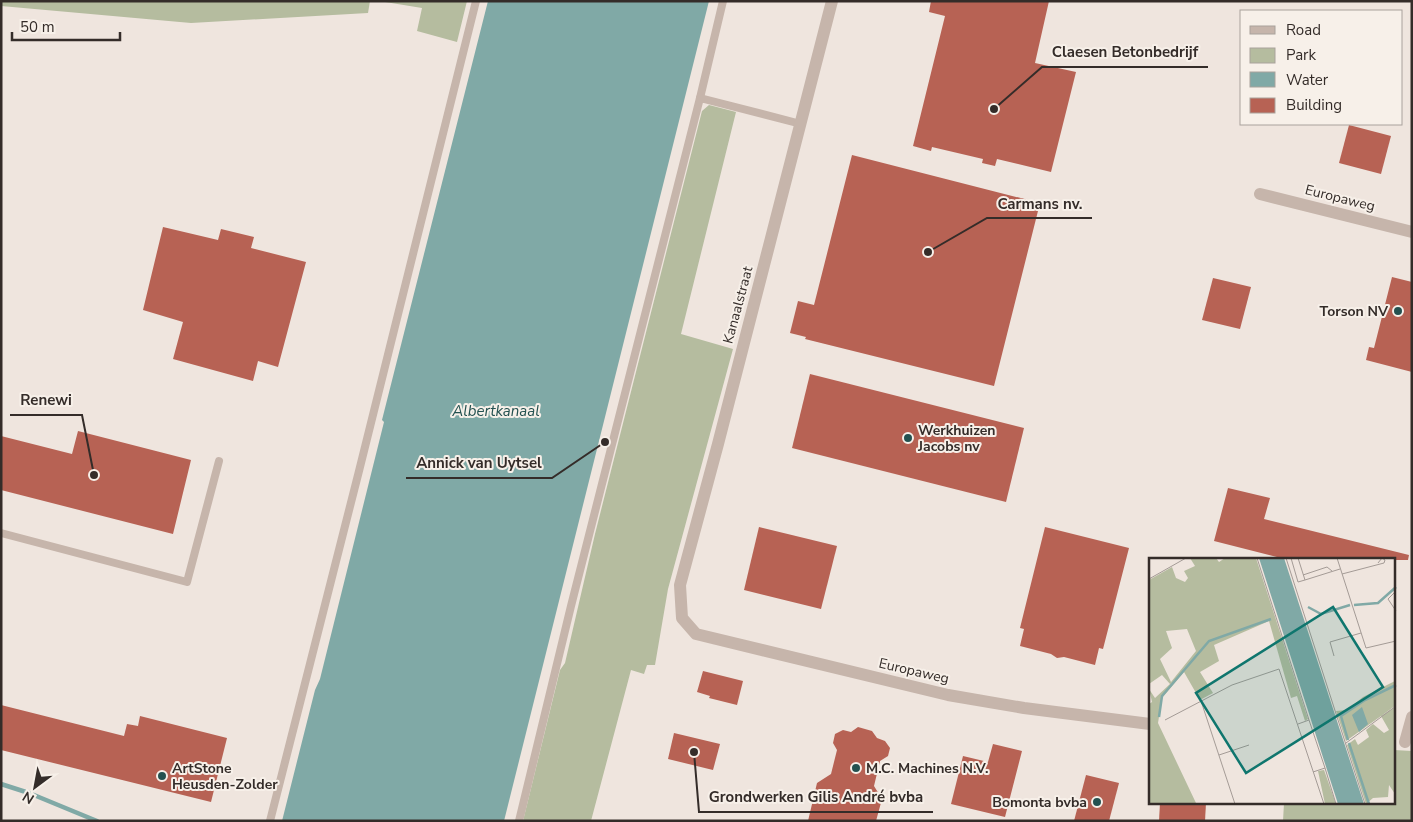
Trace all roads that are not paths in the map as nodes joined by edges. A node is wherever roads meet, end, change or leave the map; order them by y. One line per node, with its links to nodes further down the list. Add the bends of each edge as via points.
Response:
1 (476, 1): 14 (lane)
2 (722, 1): 4 (lane)
3 (832, 1): 5 (street, Kanaalstraat)
4 (700, 98): 5 (lane); 15 (lane)
5 (801, 124): 10 (street, Kanaalstraat, via 680,585)
6 (1260, 194): 7 (street, Europaweg)
7 (1412, 232)
8 (219, 461): 9 (lane, via 187,582)
9 (1, 533)
10 (682, 618): 12 (street, Europaweg, via 696,634 948,695)
11 (1412, 716): 13 (street)
12 (1149, 724)
13 (1404, 742)
14 (270, 821)
15 (519, 821)

